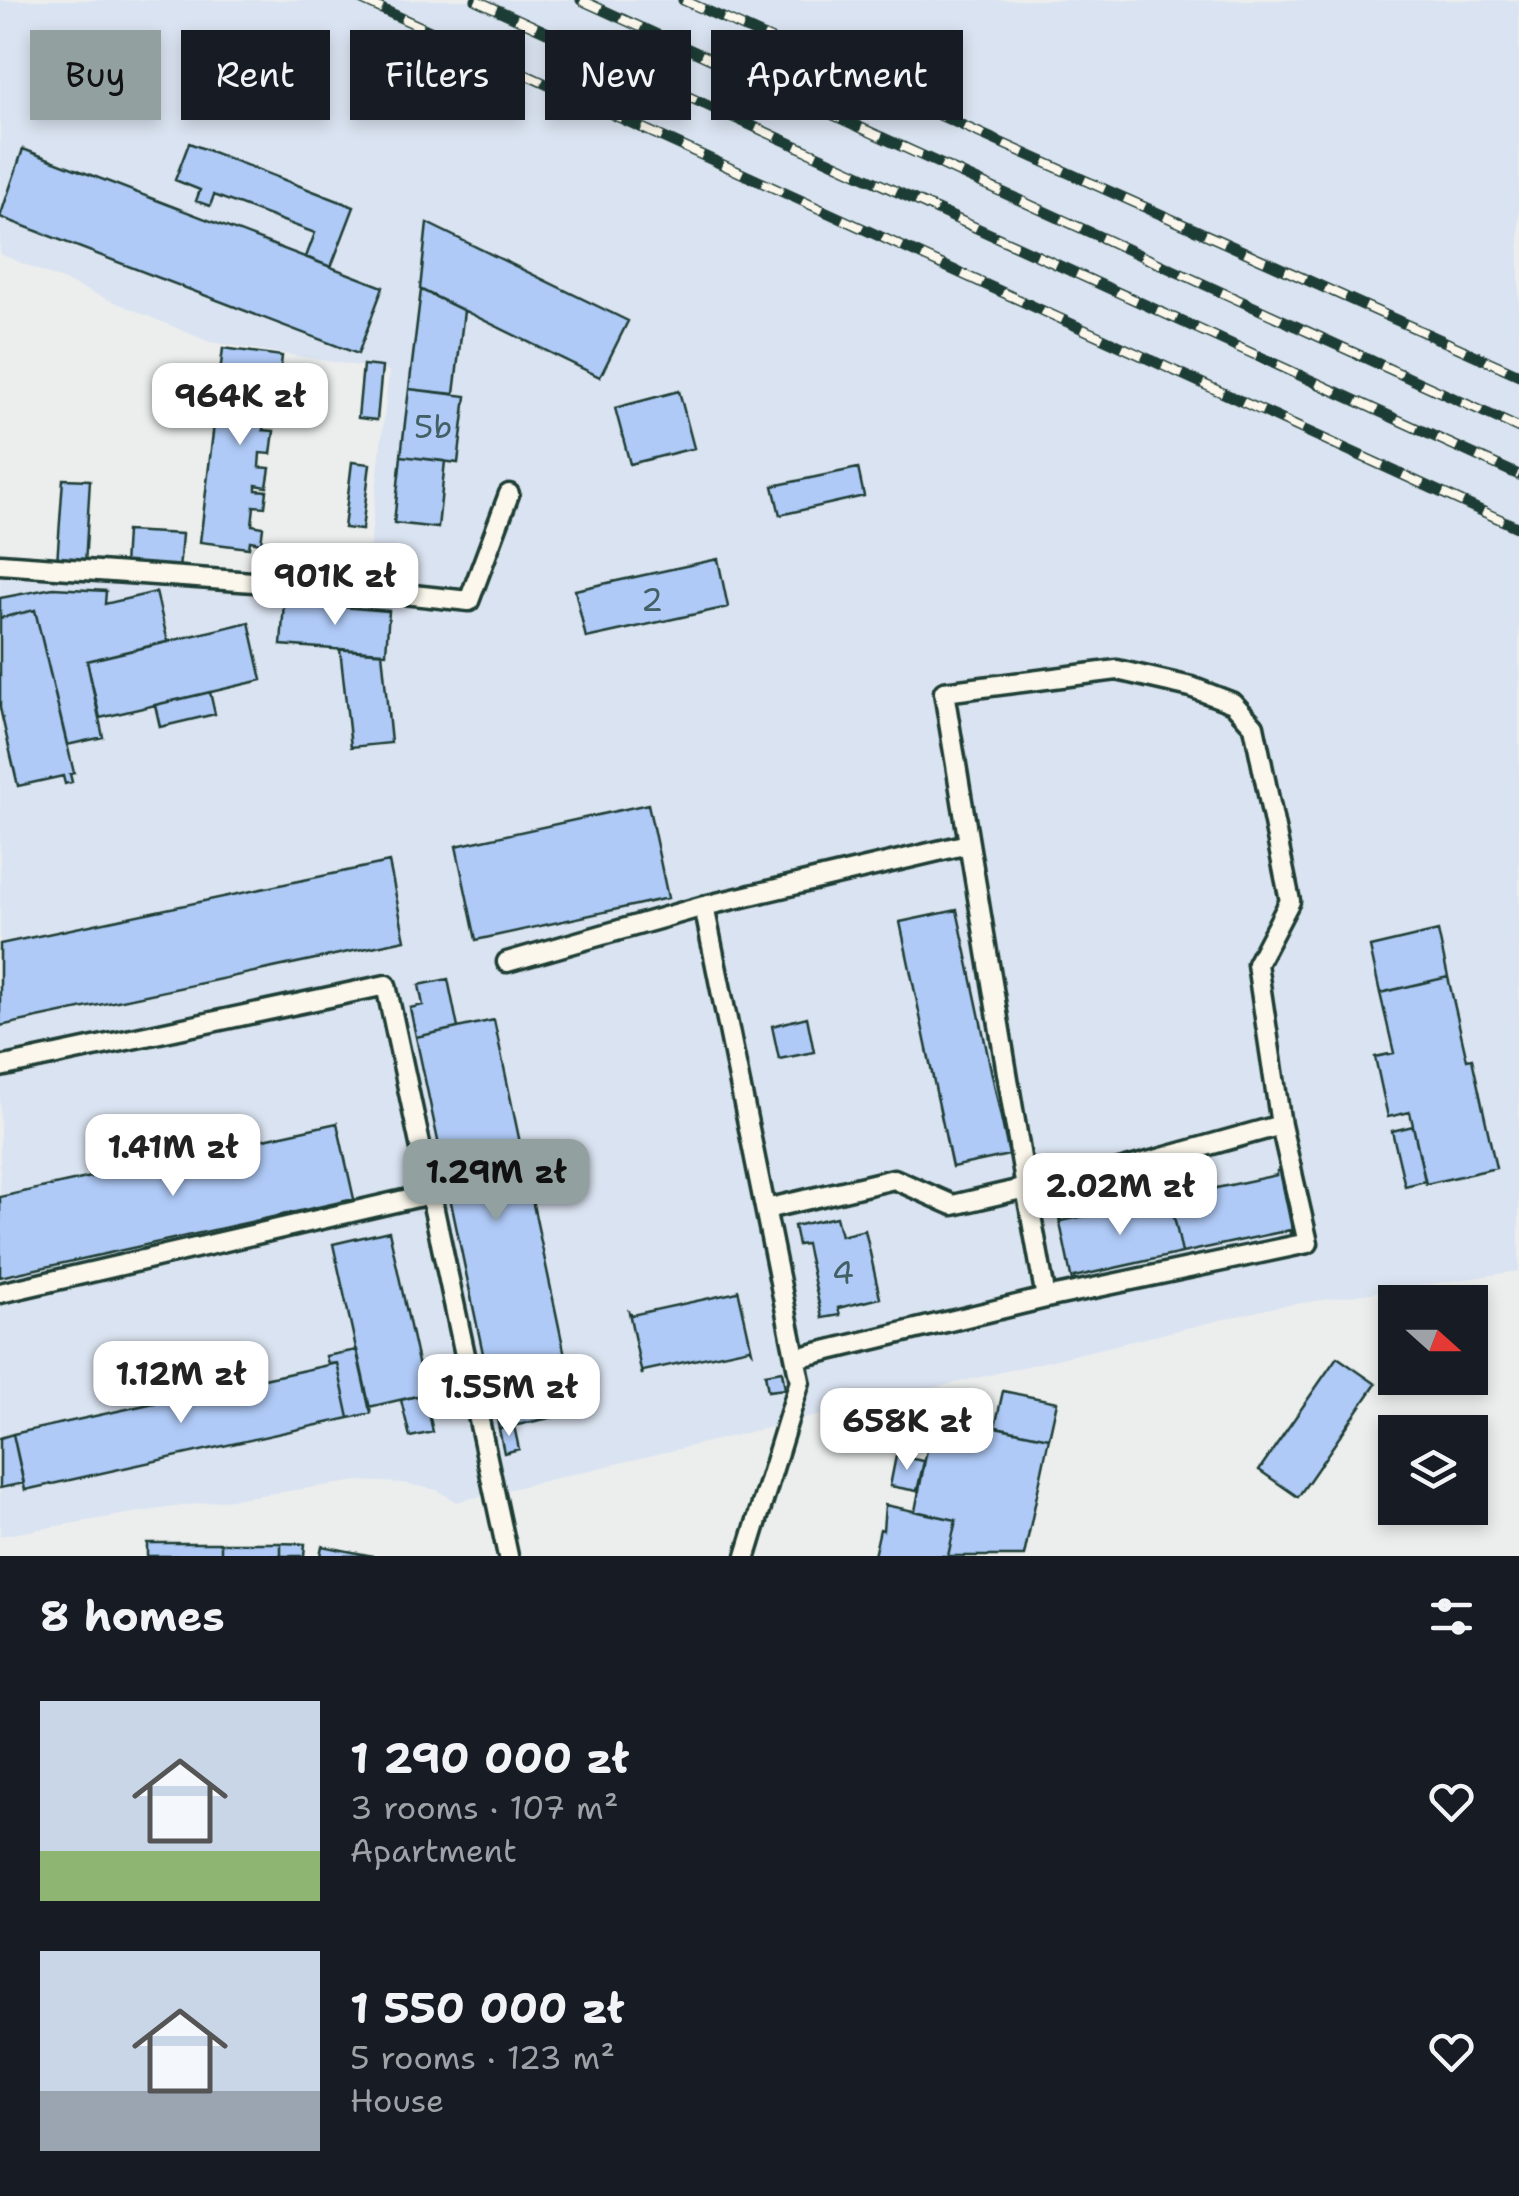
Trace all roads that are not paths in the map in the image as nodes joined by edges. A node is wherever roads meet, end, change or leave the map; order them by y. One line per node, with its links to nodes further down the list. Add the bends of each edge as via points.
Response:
1 (508, 494): 2 (lane, via 470,600)
2 (0, 564)
3 (968, 844): 4 (lane); 7 (lane, via 944,692 1117,670 1233,703 1254,726 1290,900 1257,964); 8 (lane)
4 (704, 906): 5 (lane); 10 (lane)
5 (507, 962)
6 (0, 1067): 9 (lane, via 386,985)
7 (1281, 1125): 8 (lane, via 1051,1189); 12 (lane, via 1308,1244)
8 (1026, 1188): 10 (lane, via 953,1205 894,1179); 12 (lane)
9 (430, 1194): 11 (lane); 14 (lane)
10 (766, 1208): 13 (lane)
11 (0, 1292)
12 (1046, 1298): 13 (lane)
13 (796, 1358): 15 (lane, via 800,1381)
14 (508, 1556)
15 (746, 1556)

